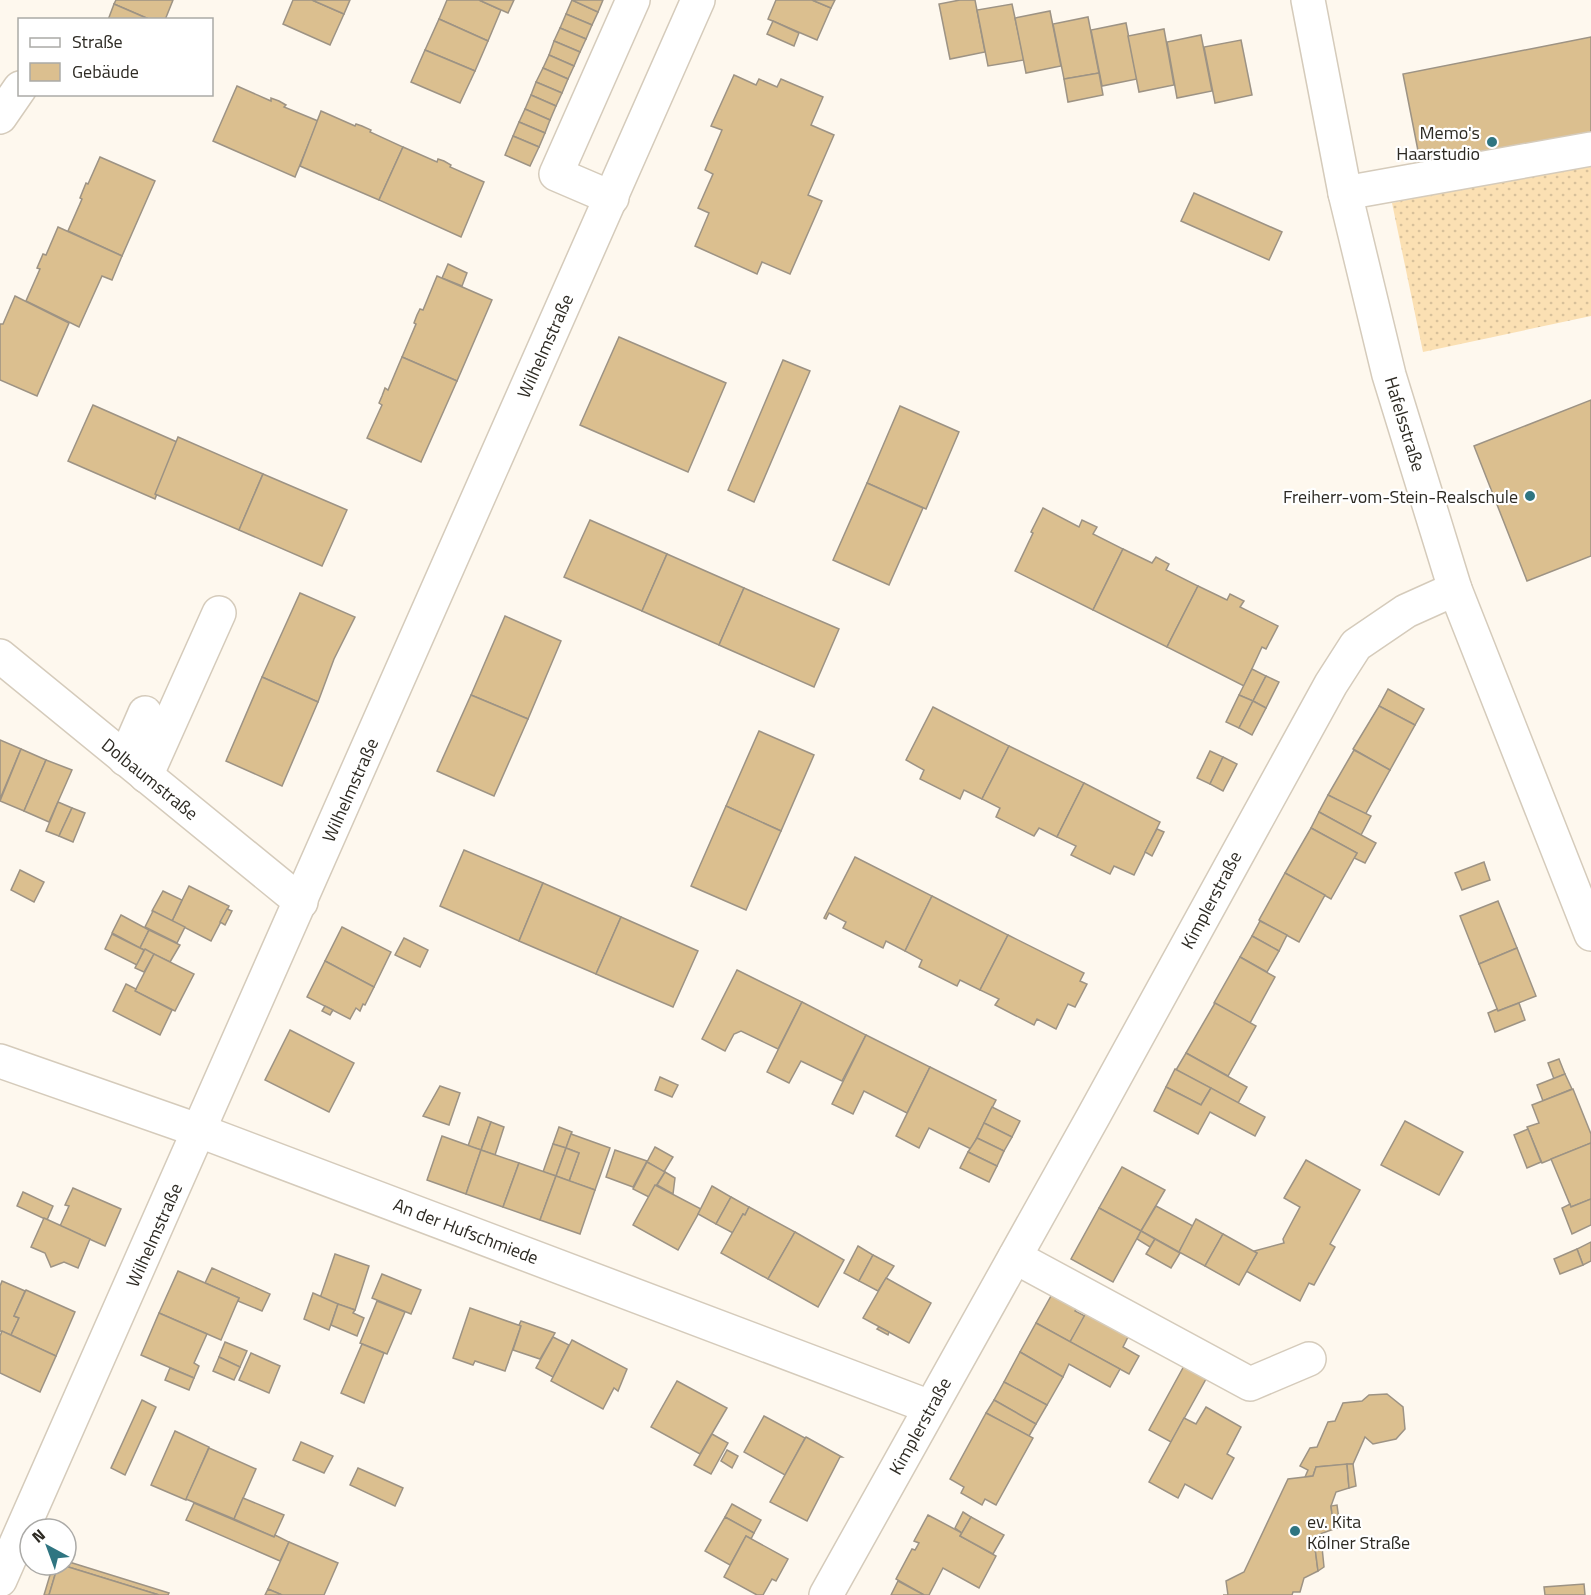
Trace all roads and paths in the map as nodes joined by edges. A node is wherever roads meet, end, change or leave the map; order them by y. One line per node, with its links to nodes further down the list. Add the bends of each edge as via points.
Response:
1 (633, 0): 8 (street, via 556,174)
2 (698, 0): 8 (street, Wilhelmstraße)
3 (1308, 0): 7 (street, Hafelsstraße)
4 (18, 91): 5 (street)
5 (0, 117)
6 (1591, 149): 7 (street)
7 (1345, 193): 9 (street, Hafelsstraße, via 1389,375)
8 (612, 198): 14 (street, Wilhelmstraße)
9 (1455, 589): 15 (street, Hafelsstraße); 18 (street, Kimplerstraße, via 1406,611 1356,645)
10 (219, 613): 13 (street)
11 (0, 656): 13 (street, Dolbaumstraße)
12 (145, 713): 13 (street)
13 (135, 768): 14 (street, Dolbaumstraße)
14 (301, 902): 17 (street, Wilhelmstraße)
15 (1591, 934)
16 (0, 1061): 17 (street, An der Hufschmiede)
17 (200, 1131): 20 (street, An der Hufschmiede); 21 (street, Wilhelmstraße)
18 (1015, 1257): 19 (street, via 1250,1384); 20 (street, Kimplerstraße)
19 (1309, 1359)
20 (930, 1407): 22 (street, Kimplerstraße)
21 (0, 1580)
22 (826, 1595)

